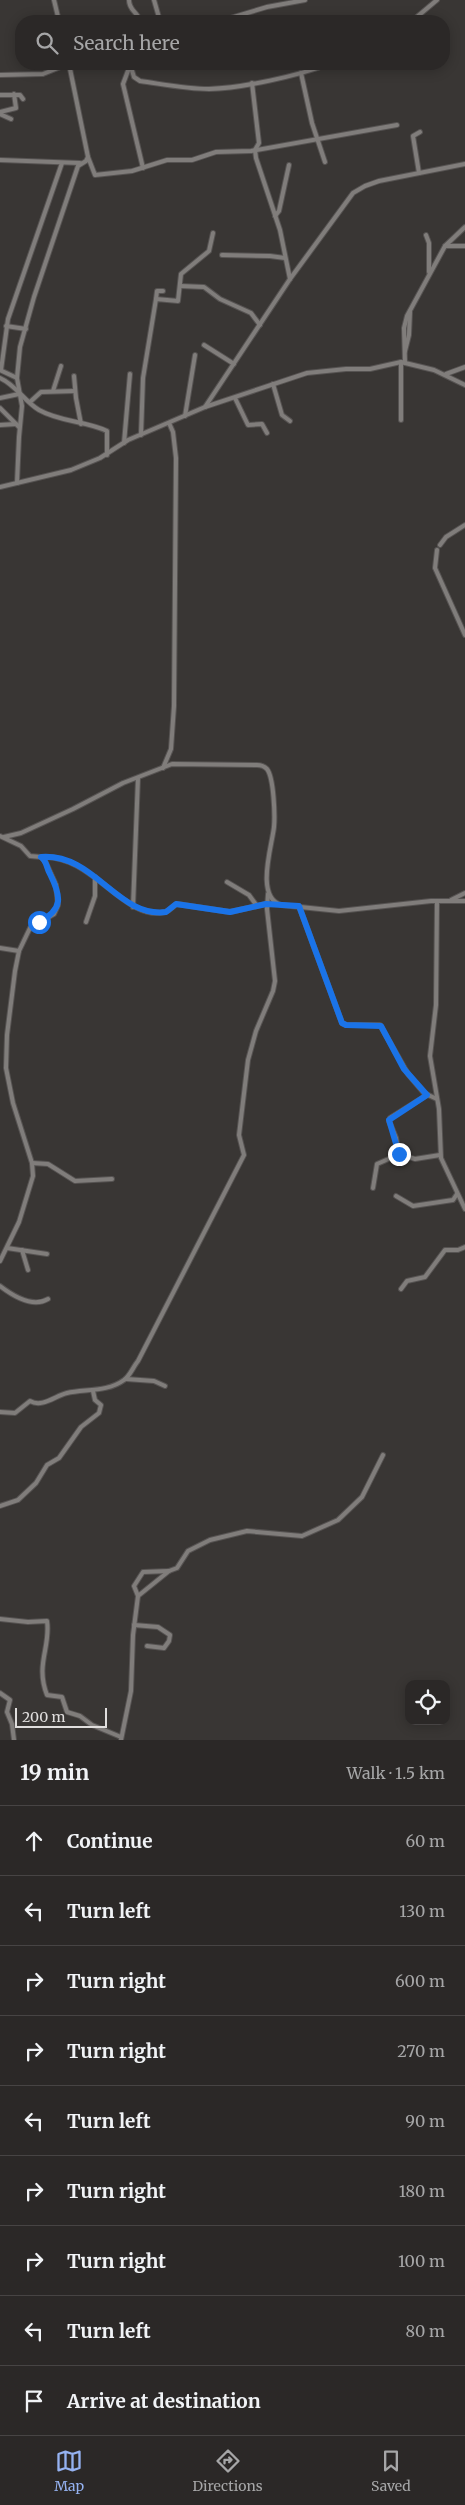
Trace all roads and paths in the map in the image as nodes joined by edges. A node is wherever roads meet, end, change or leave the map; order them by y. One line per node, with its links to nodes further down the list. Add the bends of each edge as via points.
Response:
1 (54, 0): 6 (street)
2 (129, 0): 7 (street)
3 (154, 0): 8 (street)
4 (305, 0): 9 (street)
5 (437, 0): 10 (street)
6 (58, 15)
7 (135, 15)
8 (158, 15)
9 (238, 15)
10 (419, 15)
11 (53, 70): 17 (street, via 43,74)
12 (69, 70): 28 (street)
13 (128, 70): 35 (street, via 123,84)
14 (132, 70): 18 (street, via 134,77 146,82 209,88)
15 (310, 70): 16 (street)
16 (301, 73): 18 (street); 26 (street)
17 (0, 75)
18 (252, 83): 27 (street, via 259,143)
19 (14, 94): 20 (street); 21 (street); 22 (street, via 16,108)
20 (0, 95)
21 (23, 98)
22 (0, 113): 23 (street)
23 (11, 119)
24 (397, 125): 26 (street)
25 (420, 132): 36 (street, via 413,136)
26 (317, 138): 27 (street); 30 (street)
27 (255, 150): 35 (street, via 219,152 192,160 167,160); 37 (street)
28 (88, 157): 32 (street); 35 (street, via 95,175)
29 (0, 160): 31 (street)
30 (325, 162)
31 (62, 163): 32 (street); 51 (street)
32 (80, 163): 52 (street, via 34,297)
33 (465, 164): 36 (street)
34 (289, 165): 37 (street, via 279,211)
35 (143, 168)
36 (419, 173): 46 (street, via 374,183 353,193)
37 (275, 216): 44 (street)
38 (465, 227): 41 (street)
39 (213, 233): 47 (street, via 209,251 182,272)
40 (426, 235): 45 (street)
41 (445, 246): 42 (street); 45 (street)
42 (465, 246)
43 (222, 255): 44 (street)
44 (285, 258): 46 (street)
45 (429, 274): 55 (street, via 404,328)
46 (290, 279): 50 (street)
47 (180, 286): 49 (street, via 178,301); 50 (street, via 204,286 220,299 251,313)
48 (162, 291): 49 (street, via 157,291)
49 (156, 299): 83 (street, via 144,378)
50 (260, 325): 56 (street)
51 (6, 326): 52 (street); 59 (street)
52 (26, 330): 64 (street)
53 (204, 345): 56 (street)
54 (196, 355): 75 (street)
55 (403, 362): 61 (street); 65 (street, via 370,369 307,373); 76 (street)
56 (234, 364): 73 (street)
57 (61, 366): 67 (street)
58 (465, 367): 61 (street)
59 (1, 370): 64 (street)
60 (130, 374): 84 (street)
61 (445, 374): 66 (street)
62 (74, 376): 68 (street)
63 (0, 378): 69 (street)
64 (17, 378): 69 (street)
65 (273, 384): 71 (street); 77 (street, via 282,415)
66 (465, 385)
67 (53, 391): 68 (street); 72 (street, via 38,393)
68 (75, 391): 80 (street)
69 (18, 392): 70 (street); 72 (street); 79 (street, via 22,402)
70 (0, 398)
71 (235, 398): 73 (street); 82 (street, via 248,425 262,424)
72 (30, 402): 80 (street, via 41,411)
73 (205, 407): 75 (street)
74 (0, 408): 79 (street)
75 (185, 416): 78 (street)
76 (401, 420)
77 (290, 421)
78 (169, 423): 83 (street); 92 (street, via 176,458 174,701 171,749)
79 (18, 424): 81 (street); 86 (street)
80 (81, 424): 85 (street, via 107,431)
81 (0, 425)
82 (266, 433)
83 (141, 435): 84 (street)
84 (124, 443): 85 (street)
85 (107, 454): 86 (street, via 71,470)
86 (17, 483): 87 (street)
87 (0, 488)
88 (465, 525): 89 (street)
89 (440, 545)
90 (438, 550): 91 (street, via 435,568)
91 (465, 635)
92 (163, 768): 93 (street); 99 (street, via 200,763 252,764 267,770 275,820 268,856)
93 (138, 778): 94 (street, via 21,833); 105 (street)
94 (2, 836): 95 (street, via 21,846 30,856)
95 (41, 857): 96 (street, via 65,859); 110 (street, via 46,861 56,885 57,907 54,914 32,927)
96 (95, 877): 105 (street); 108 (street, via 96,896)
97 (228, 882): 106 (street, via 249,895)
98 (465, 893): 100 (street)
99 (268, 894): 103 (street); 104 (street)
100 (449, 900): 101 (street); 102 (street)
101 (437, 901): 107 (street, via 341,911); 112 (street, via 436,1005 429,1047)
102 (465, 901)
103 (266, 904): 104 (street); 106 (street); 130 (street, via 275,981 248,1060 239,1135 244,1154)
104 (278, 904): 107 (street)
105 (133, 906): 106 (street, via 163,913 176,904 230,912)
106 (257, 906)
107 (299, 906): 111 (street, via 342,1023 381,1026 404,1069)
108 (86, 922)
109 (0, 948): 110 (street)
110 (19, 951): 115 (street, via 8,1027 6,1068)
111 (427, 1095): 112 (street); 113 (street, via 389,1120)
112 (437, 1099): 114 (street)
113 (400, 1154): 114 (street, via 415,1159); 117 (street, via 377,1164)
114 (440, 1155): 118 (street)
115 (32, 1163): 116 (street, via 48,1164 76,1181); 122 (street, via 33,1176 28,1197)
116 (112, 1179)
117 (373, 1188)
118 (457, 1194): 119 (street, via 450,1201 414,1206); 120 (street)
119 (396, 1196)
120 (465, 1209)
121 (465, 1247): 128 (street, via 445,1250 425,1277 407,1281)
122 (7, 1248): 123 (street); 125 (street)
123 (22, 1250): 124 (street); 126 (street)
124 (47, 1254)
125 (0, 1261)
126 (28, 1270)
127 (0, 1286): 129 (street, via 24,1300 40,1303)
128 (401, 1289)
129 (48, 1299)
130 (126, 1379): 131 (street, via 154,1381); 132 (street)
131 (165, 1386)
132 (93, 1391): 133 (street, via 66,1393 47,1402 30,1401 15,1413); 135 (street, via 95,1400 101,1405 98,1412 86,1421 61,1455 47,1465 36,1483 18,1500)
133 (0, 1412)
134 (383, 1455): 136 (street, via 362,1497 338,1520 302,1536 247,1531 210,1540 188,1551 179,1566)
135 (0, 1506)
136 (169, 1571): 137 (street); 137 (street, via 144,1572 134,1586)
137 (138, 1596): 139 (street)
138 (0, 1619): 142 (street, via 47,1621 42,1661 46,1694 63,1698 67,1712)
139 (134, 1625): 140 (street, via 158,1627 170,1635 164,1648); 142 (street, via 130,1695)
140 (147, 1646)
141 (0, 1693): 143 (street, via 10,1700 8,1712)
142 (121, 1739)
143 (14, 1740)

